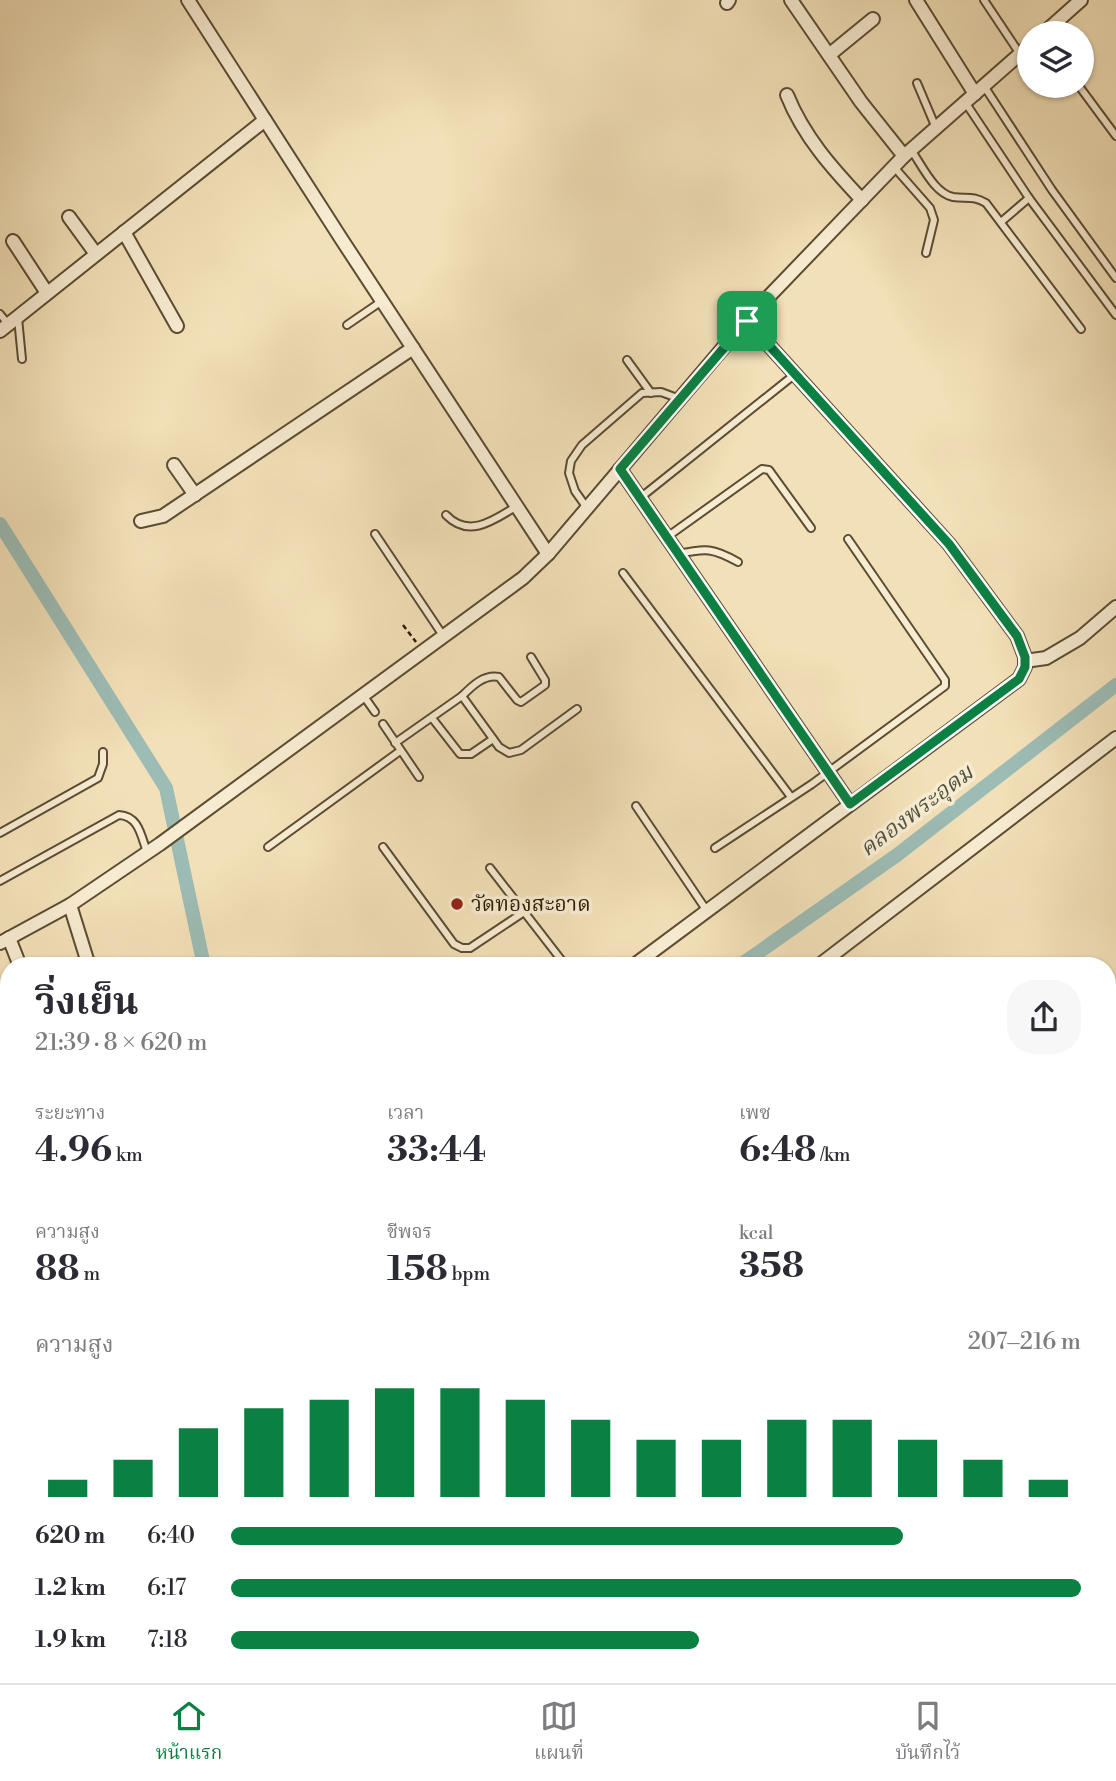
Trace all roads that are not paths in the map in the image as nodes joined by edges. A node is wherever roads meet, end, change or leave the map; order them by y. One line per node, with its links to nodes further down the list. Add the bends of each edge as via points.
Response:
1 (188, 0): 16 (street)
2 (791, 0): 10 (street)
3 (916, 0): 13 (street)
4 (984, 0): 9 (lane)
5 (1081, 0): 6 (street)
6 (1064, 6): 8 (street)
7 (873, 19): 10 (street)
8 (1053, 21)
9 (1017, 41)
10 (829, 55): 19 (street, via 861,102)
11 (1017, 56): 13 (street)
12 (918, 83): 17 (lane)
13 (975, 94): 17 (street); 21 (lane); 29 (lane)
14 (787, 95): 22 (street, via 804,130)
15 (1088, 98): 18 (lane)
16 (265, 120): 25 (street); 31 (street)
17 (936, 128): 19 (street)
18 (1116, 136)
19 (908, 153): 20 (street); 24 (lane, via 940,191 953,197 974,196)
20 (894, 167): 22 (street); 27 (lane, via 930,208 934,220)
21 (1029, 198): 24 (lane); 32 (lane)
22 (862, 200): 34 (street)
23 (69, 217): 28 (street)
24 (1001, 222): 37 (lane)
25 (124, 232): 28 (street); 36 (street)
26 (13, 241): 30 (street)
27 (926, 253)
28 (96, 254): 30 (street)
29 (1116, 278)
30 (47, 293): 33 (street)
31 (382, 301): 35 (lane); 38 (street)
32 (1116, 315)
33 (7, 321): 39 (lane)
34 (747, 321): 41 (street); 43 (street)
35 (347, 324)
36 (177, 326)
37 (1081, 329)
38 (413, 348): 46 (street); 48 (street)
39 (22, 359)
40 (627, 360): 42 (lane)
41 (795, 374): 47 (lane); 63 (street, via 949,544 1017,636)
42 (651, 393): 43 (lane); 49 (lane, via 642,393 582,445 571,461 575,491)
43 (680, 399): 45 (street)
44 (174, 464): 46 (street)
45 (620, 469): 47 (street); 49 (street)
46 (195, 495): 51 (street, via 163,516)
47 (639, 498): 54 (street)
48 (517, 506): 50 (lane, via 474,527 460,526); 56 (street)
49 (587, 508): 56 (street)
50 (446, 516)
51 (141, 521)
52 (811, 528): 54 (lane, via 769,470 762,469)
53 (375, 534): 61 (lane)
54 (667, 537): 57 (street)
55 (848, 539): 75 (lane, via 945,686)
56 (548, 554): 61 (street)
57 (678, 554): 58 (lane, via 706,549); 75 (street)
58 (738, 562)
59 (623, 573): 77 (lane)
60 (1116, 607): 63 (street, via 1080,638 1046,658)
61 (444, 637): 64 (street)
62 (531, 657): 65 (lane, via 545,685 526,700 517,700 499,677 492,676)
63 (1025, 661): 78 (street, via 1019,679)
64 (363, 695): 67 (lane); 84 (street)
65 (462, 696): 68 (lane); 71 (lane)
66 (577, 709): 71 (lane, via 521,750 509,753)
67 (375, 712)
68 (432, 718): 71 (lane, via 460,754 471,754); 72 (lane)
69 (383, 724): 72 (lane)
70 (1116, 738): 95 (street)
71 (494, 739)
72 (395, 743): 73 (lane)
73 (400, 751): 76 (lane); 81 (lane)
74 (103, 752): 80 (lane, via 98,778)
75 (828, 772): 77 (lane); 78 (street)
76 (419, 777)
77 (791, 797): 83 (lane)
78 (850, 804): 88 (street)
79 (636, 806): 88 (lane)
80 (0, 833)
81 (268, 846)
82 (383, 847): 89 (lane, via 454,944 462,948 470,948)
83 (715, 848)
84 (147, 853): 86 (lane, via 136,822 119,815); 87 (street)
85 (490, 868): 89 (lane)
86 (0, 881)
87 (70, 905): 90 (street); 92 (street)
88 (707, 911): 94 (street)
89 (524, 912): 93 (lane)
90 (4, 940): 91 (street)
91 (14, 957)
92 (86, 957)
93 (559, 957)
94 (645, 957)
95 (830, 957)

